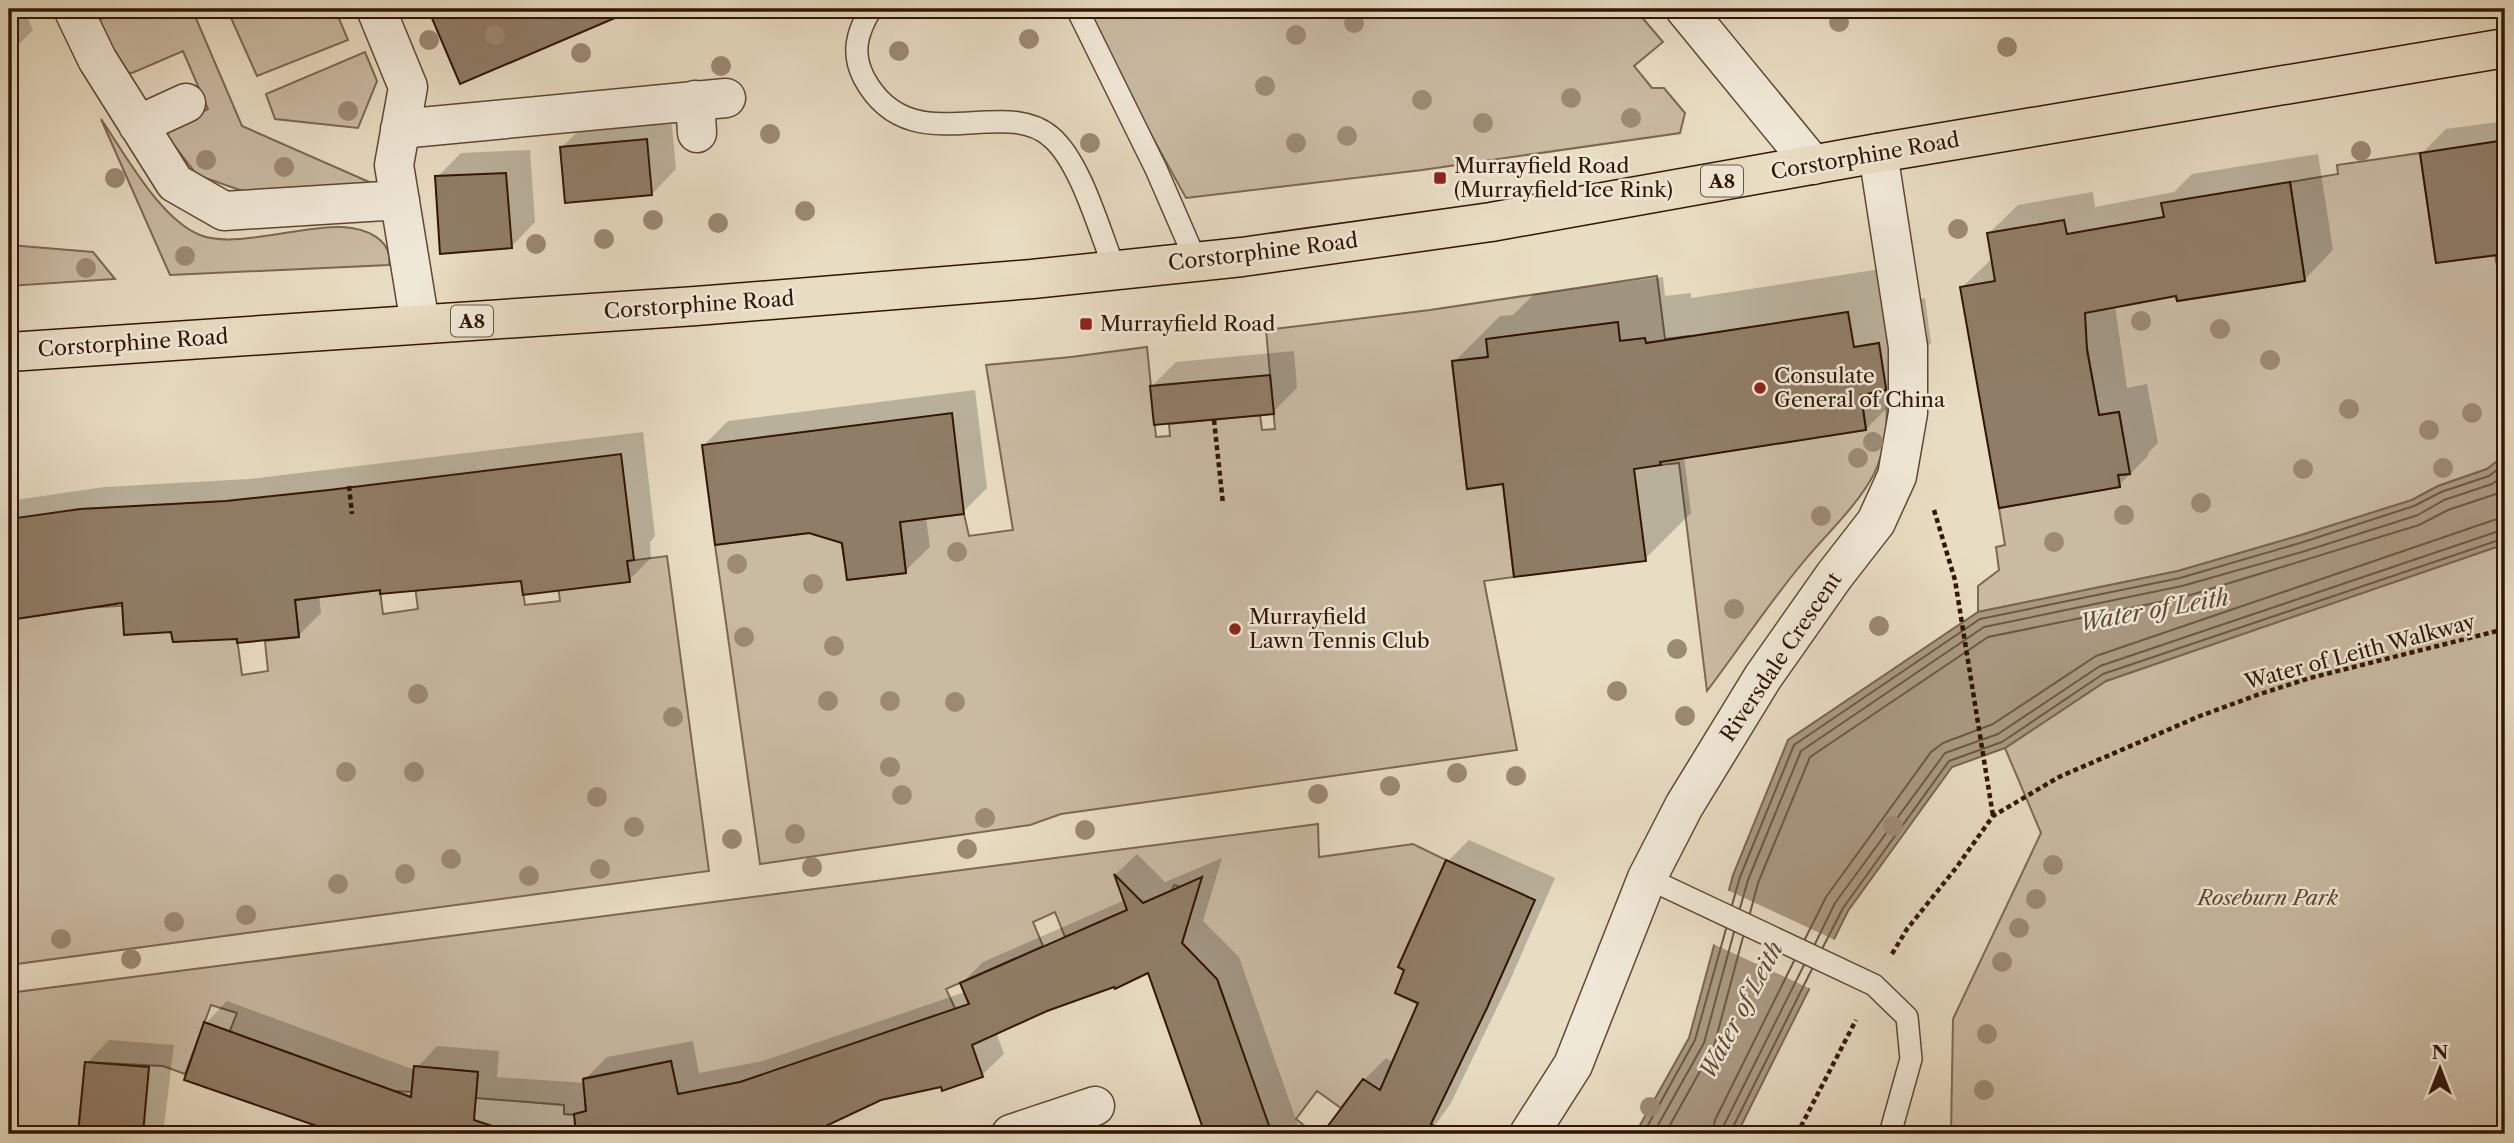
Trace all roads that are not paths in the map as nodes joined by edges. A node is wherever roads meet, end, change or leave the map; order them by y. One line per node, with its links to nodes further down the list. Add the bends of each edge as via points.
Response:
1 (73, 9): 9 (street, via 97,59)
2 (376, 9): 10 (street, via 408,87)
3 (871, 9): 15 (lane, via 856,46 858,67 888,107 909,119 937,125 1017,122 1050,136 1065,152 1082,185)
4 (1077, 9): 14 (lane)
5 (1685, 9): 12 (street)
6 (2505, 48): 11 (main road, Corstorphine Road / A8)
7 (186, 103): 9 (street)
8 (706, 111): 10 (street, via 636,99 530,133)
9 (138, 125): 13 (street, via 175,183 224,211)
10 (400, 129): 13 (street, via 394,165)
11 (1878, 153): 12 (main road, Corstorphine Road / A8); 18 (street, Riversdale Crescent, via 1908,347 1908,413 1897,476 1876,523 1763,677 1684,806)
12 (1813, 165): 14 (main road, Corstorphine Road / A8, via 1491,222)
13 (400, 201): 16 (street)
14 (1196, 261): 15 (main road, Corstorphine Road / A8)
15 (1115, 270): 16 (main road, Corstorphine Road / A8)
16 (420, 324): 17 (main road, Corstorphine Road / A8)
17 (9, 352)
18 (1647, 878): 21 (street, Riversdale Crescent, via 1573,1065); 22 (lane, via 1866,981 1907,1017 1911,1059)
19 (1095, 1105): 20 (street)
20 (1011, 1134)
21 (1529, 1134)
22 (1890, 1134)

